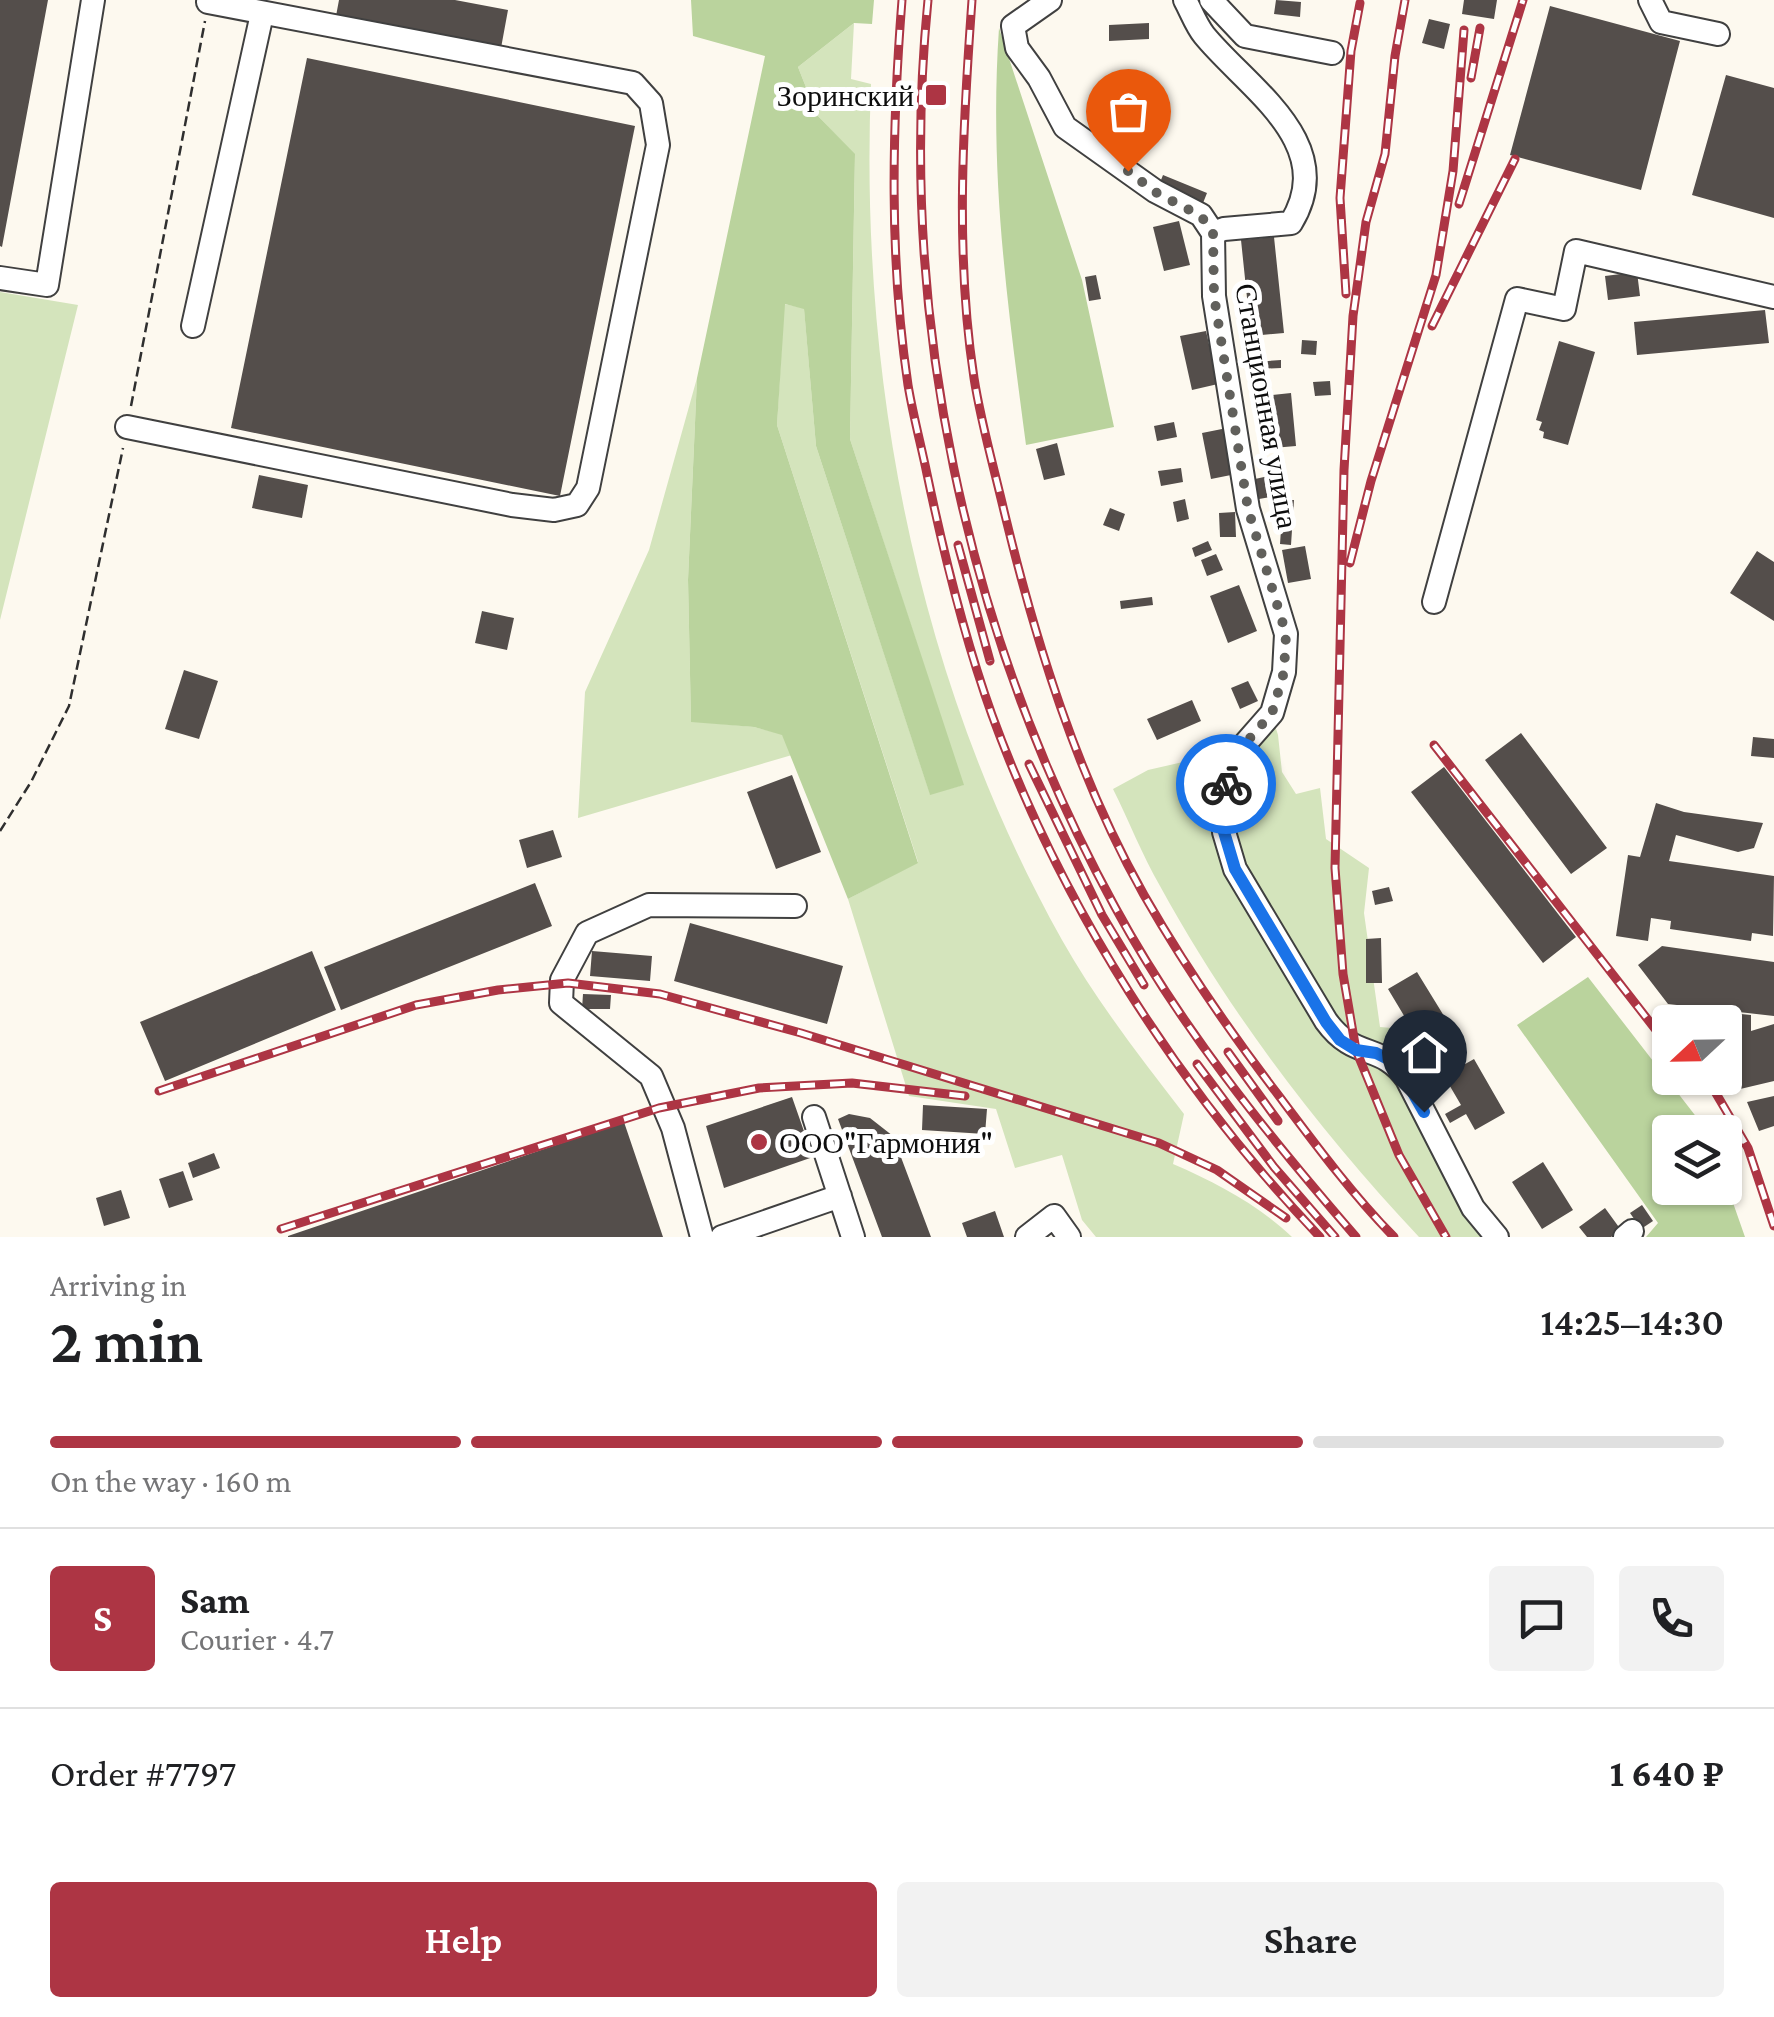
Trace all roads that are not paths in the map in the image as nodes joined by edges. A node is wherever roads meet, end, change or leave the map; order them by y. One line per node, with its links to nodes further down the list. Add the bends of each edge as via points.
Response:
1 (92, 0): 11 (street, via 46,285)
2 (1050, 0): 10 (street, via 1013,26 1017,48 1065,128 1201,216)
3 (1185, 0): 10 (street, via 1202,33 1295,136 1305,178 1303,203 1291,223)
4 (1211, 0): 9 (street, via 1245,36)
5 (1650, 0): 8 (street, via 1661,22)
6 (208, 2): 7 (street)
7 (262, 14): 13 (street); 14 (street, via 633,83 651,103 658,145 588,488 576,504 554,510 512,505)
8 (1718, 34)
9 (1332, 53)
10 (1213, 233): 24 (street, Станционная улица, via 1214,296 1248,509 1286,634 1272,713 1244,745 1223,791 1224,832 1235,869 1326,1022 1356,1050 1396,1063 1473,1208)
11 (0, 278)
12 (1774, 297): 15 (street, via 1576,251 1564,309 1517,299)
13 (193, 326)
14 (128, 427)
15 (1434, 602)
16 (795, 906): 19 (street, via 649,905 587,933 562,980 562,1003 651,1076 673,1128)
17 (814, 1118): 18 (street)
18 (840, 1196): 20 (street); 21 (street)
19 (702, 1237)
20 (722, 1237)
21 (853, 1237)
22 (1028, 1237): 23 (street, via 1054,1216)
23 (1070, 1237)
24 (1496, 1237)

